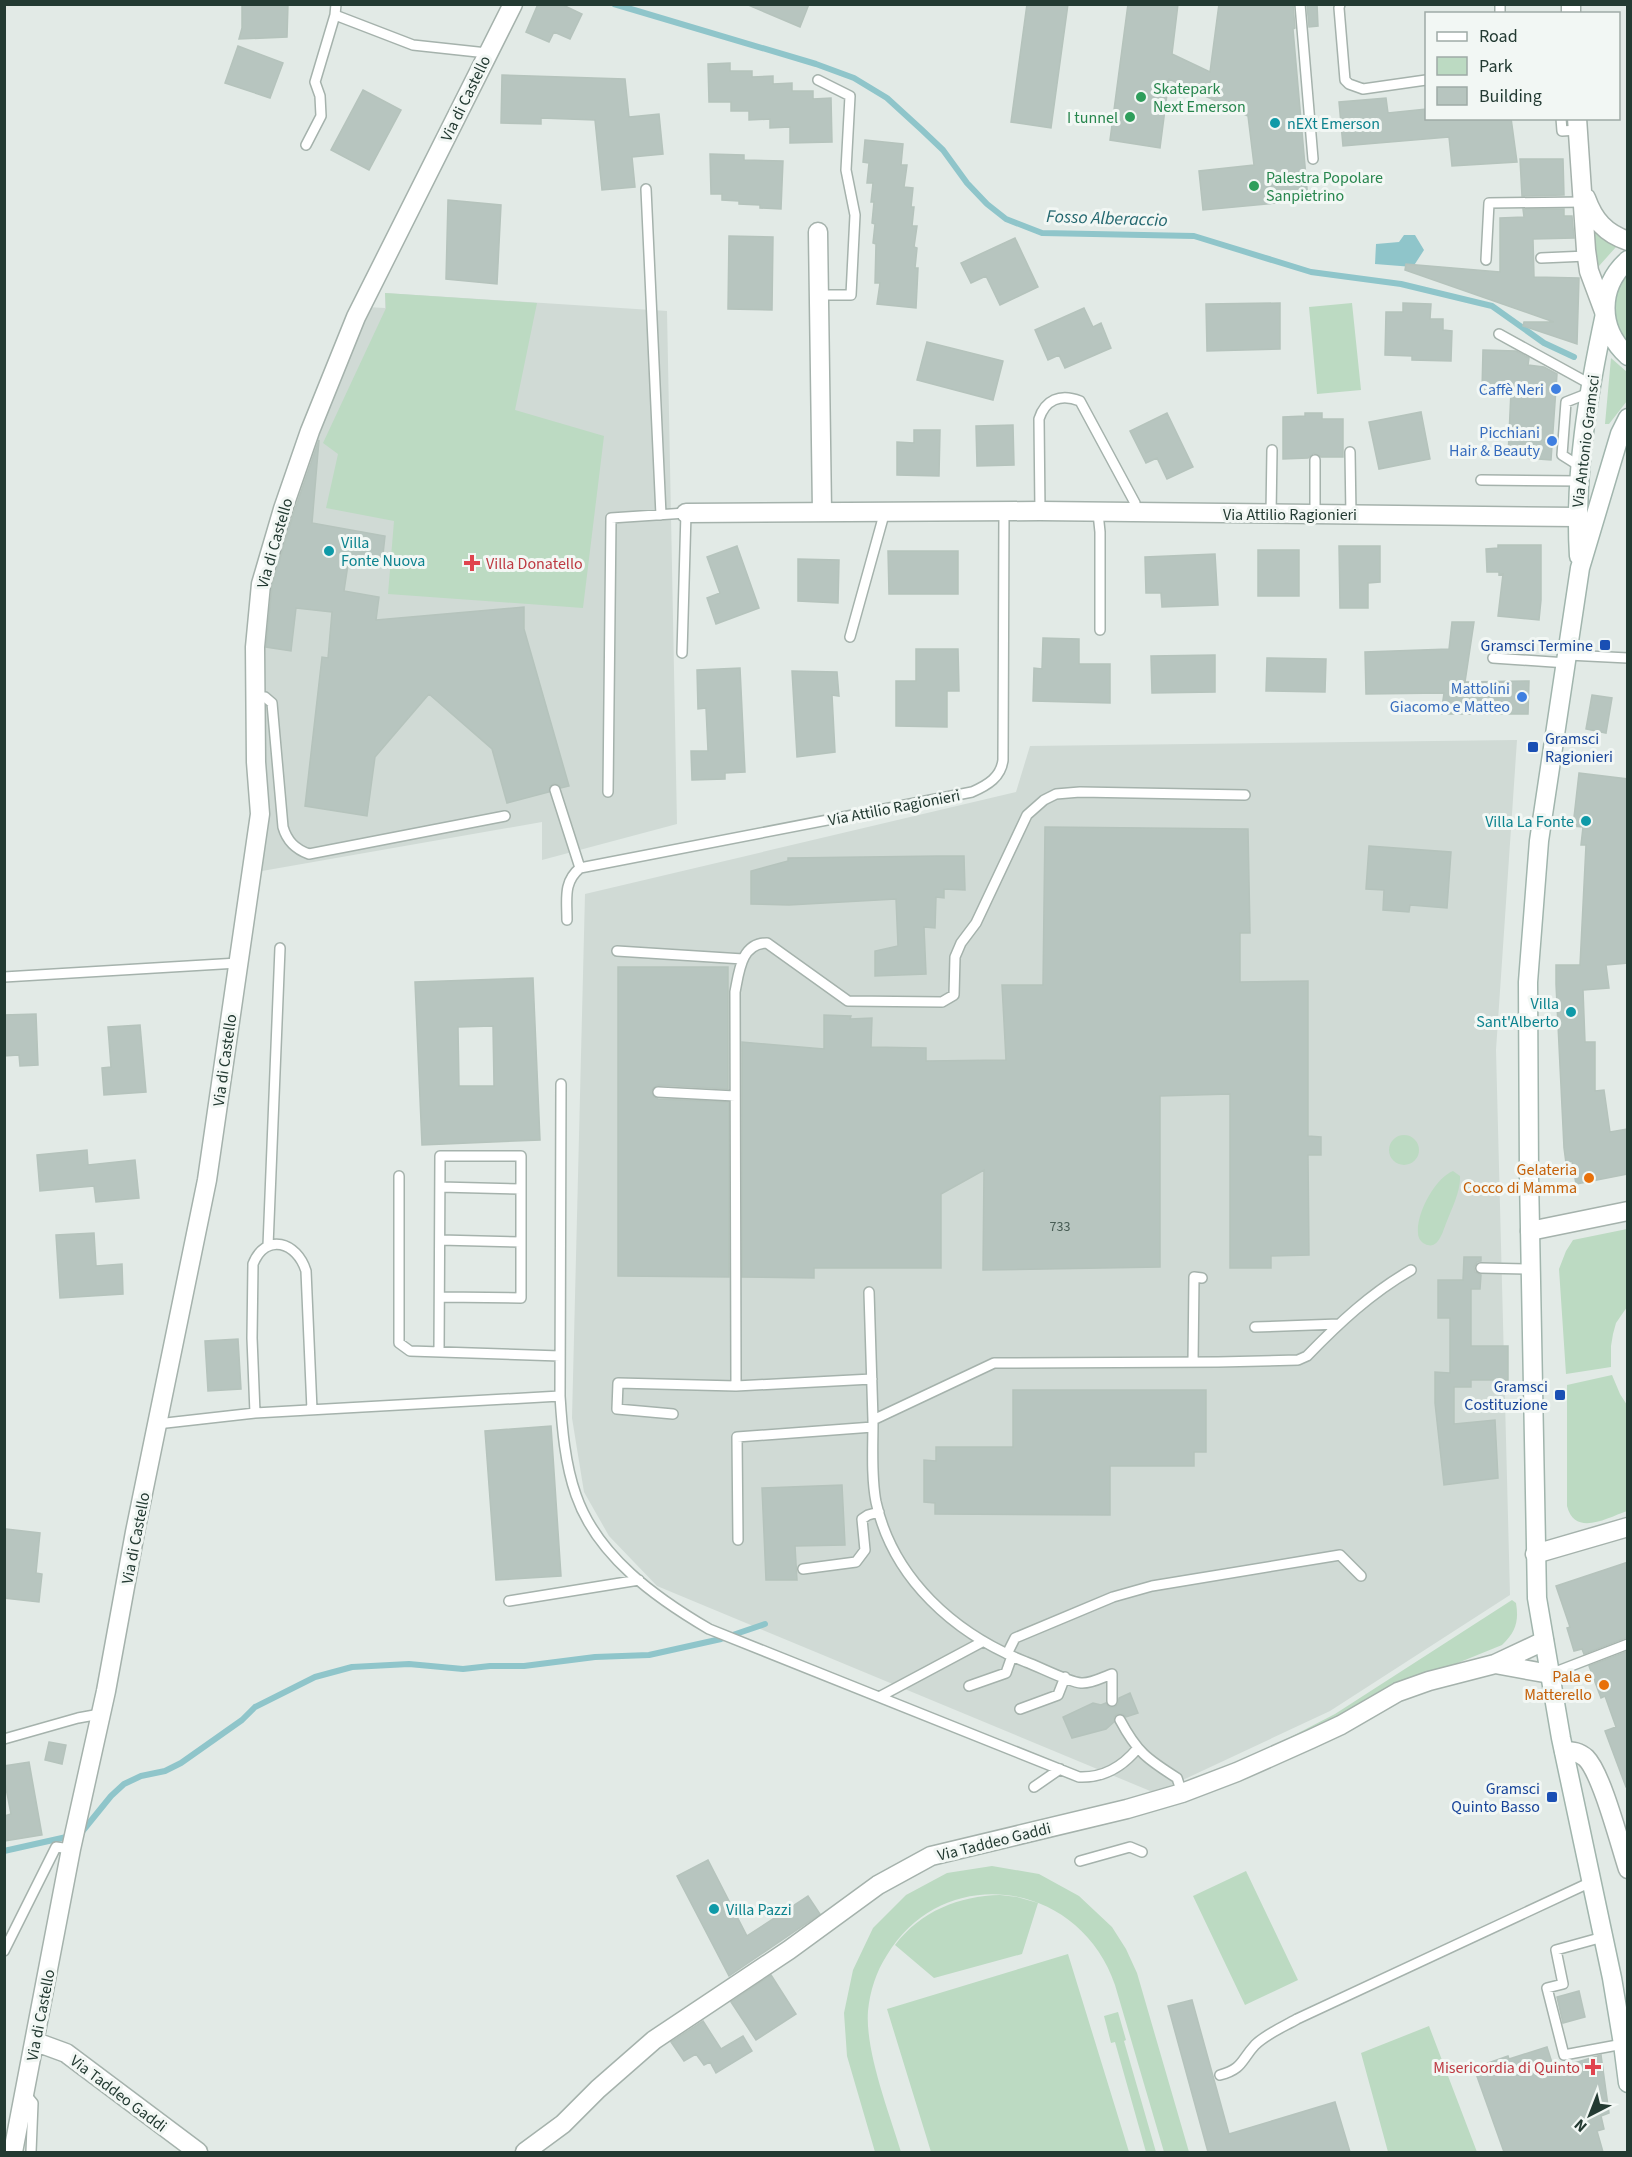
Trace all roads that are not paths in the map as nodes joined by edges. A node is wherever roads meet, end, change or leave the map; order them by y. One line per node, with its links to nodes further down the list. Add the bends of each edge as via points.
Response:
1 (336, 4): 5 (lane)
2 (513, 4): 6 (street, Via di Castello)
3 (1300, 4): 12 (lane)
4 (1340, 4): 8 (lane, via 1345,80 1349,84 1363,89)
5 (335, 15): 6 (lane, via 413,45); 11 (lane, via 315,82 321,116)
6 (487, 53): 52 (street, Via di Castello, via 356,317 310,431 261,584)
7 (818, 80): 21 (lane, via 850,96 846,170 855,215 851,295)
8 (1425, 80)
9 (1561, 120): 10 (lane, via 1562,131)
10 (1578, 124): 14 (street)
11 (306, 145)
12 (1313, 159)
13 (646, 189): 42 (lane)
14 (1583, 196): 16 (street, via 1601,226); 17 (street); 19 (lane, via 1490,203)
15 (818, 232): 21 (street)
16 (1628, 241)
17 (1587, 255): 18 (lane); 22 (street)
18 (1541, 258)
19 (1486, 260)
20 (1628, 260): 22 (street, Via Antonio Gramsci, via 1609,284)
21 (820, 295): 36 (street)
22 (1605, 314): 24 (street, via 1610,333); 25 (street, Via Antonio Gramsci)
23 (1499, 334): 25 (lane)
24 (1628, 356)
25 (1589, 389): 31 (street, Via Antonio Gramsci)
26 (1628, 418): 27 (street, Via Antonio Gramsci)
27 (1623, 446): 45 (street, Via Antonio Gramsci)
28 (1272, 450): 40 (lane)
29 (1350, 452): 43 (lane)
30 (1315, 460): 41 (lane)
31 (1581, 475): 32 (lane); 44 (street, Via Antonio Gramsci)
32 (1481, 480)
33 (885, 511): 34 (street, Via Attilio Ragionieri); 36 (street, Via Attilio Ragionieri); 47 (lane)
34 (1004, 511): 35 (street, Via Attilio Ragionieri); 57 (lane, Via Attilio Ragionieri, via 1003,759 1000,772 992,781 972,792)
35 (1040, 511): 38 (street, Via Attilio Ragionieri); 39 (lane, via 1039,420 1048,402 1066,398 1080,401 1135,503)
36 (822, 512): 37 (street, Via Attilio Ragionieri)
37 (686, 513): 42 (lane); 48 (lane)
38 (1098, 513): 39 (street, Via Attilio Ragionieri); 46 (lane)
39 (1136, 513): 40 (street, Via Attilio Ragionieri)
40 (1270, 514): 41 (street, Via Attilio Ragionieri)
41 (1315, 514): 43 (street, Via Attilio Ragionieri)
42 (661, 515): 54 (lane, via 611,518)
43 (1351, 515): 44 (street, Via Attilio Ragionieri)
44 (1576, 517): 45 (street, Via Antonio Gramsci)
45 (1580, 568): 51 (street, Via Antonio Gramsci)
46 (1100, 630)
47 (850, 637)
48 (682, 653)
49 (1493, 658): 51 (lane)
50 (1628, 658): 51 (lane)
51 (1567, 659): 71 (street, Via Antonio Gramsci, via 1539,841 1530,944)
52 (255, 699): 56 (lane, via 265,697 272,704 283,827 286,838 304,853); 62 (street, Via di Castello, via 260,814)
53 (555, 790): 57 (lane)
54 (608, 792)
55 (1245, 795): 61 (lane, via 1080,792 1044,800 1027,815 976,923 962,943 955,957 954,995 942,1002 848,1001 767,943 751,947)
56 (505, 816)
57 (580, 868): 58 (lane, via 568,883)
58 (567, 920)
59 (280, 948): 74 (lane)
60 (617, 951): 61 (lane)
61 (743, 959): 66 (lane, via 735,992)
62 (238, 963): 63 (lane); 92 (street, Via di Castello, via 207,1180)
63 (4, 977)
64 (561, 1084): 84 (lane)
65 (658, 1092): 66 (lane)
66 (735, 1096): 87 (lane)
67 (399, 1176): 83 (lane, via 399,1343 410,1352)
68 (440, 1187): 69 (lane); 69 (lane, via 440,1156 521,1156); 72 (lane)
69 (520, 1189): 73 (lane)
70 (1628, 1211): 71 (street)
71 (1530, 1231): 76 (street, Via Antonio Gramsci)
72 (440, 1240): 73 (lane); 80 (lane)
73 (521, 1242): 80 (lane, via 521,1298)
74 (268, 1246): 89 (lane, via 289,1246 306,1271); 90 (lane, via 257,1254 252,1274)
75 (1481, 1268): 76 (lane)
76 (1531, 1269): 97 (street, Via Antonio Gramsci)
77 (1411, 1270): 81 (lane)
78 (1202, 1278): 85 (lane, via 1194,1277)
79 (869, 1292): 86 (lane)
80 (440, 1297): 83 (lane)
81 (1339, 1324): 82 (lane); 85 (lane, via 1298,1360)
82 (1255, 1327)
83 (439, 1352): 84 (lane)
84 (560, 1356): 88 (lane)
85 (1192, 1362): 93 (lane, via 994,1363)
86 (872, 1379): 87 (lane); 93 (lane)
87 (736, 1386): 91 (lane, via 618,1383 617,1409)
88 (560, 1396): 89 (lane); 100 (lane, via 561,1425 576,1495 602,1543)
89 (312, 1410): 90 (lane)
90 (255, 1413): 92 (lane)
91 (673, 1413)
92 (157, 1424): 113 (street, Via di Castello)
93 (873, 1424): 94 (lane, via 874,1485); 96 (lane, via 737,1437)
94 (879, 1512): 98 (lane, via 862,1519 865,1550 856,1562); 103 (lane, via 912,1579 930,1600)
95 (1628, 1527): 97 (street)
96 (738, 1540)
97 (1535, 1554): 102 (street, Via Antonio Gramsci)
98 (803, 1569)
99 (1361, 1576): 105 (lane, via 1341,1555 1152,1586 1113,1597 1015,1638)
100 (639, 1580): 101 (lane); 110 (lane, via 709,1629)
101 (509, 1601)
102 (1544, 1641): 106 (street, Via Taddeo Gaddi); 107 (street, Via Antonio Gramsci)
103 (982, 1642): 105 (lane); 110 (lane)
104 (1628, 1644): 107 (lane)
105 (1009, 1655): 108 (lane); 109 (lane, via 1006,1673)
106 (1494, 1664): 107 (street, Via Taddeo Gaddi); 120 (street, Via Taddeo Gaddi, via 1398,1692 1321,1735)
107 (1550, 1674): 117 (street, Via Antonio Gramsci)
108 (1065, 1677): 111 (lane, via 1081,1683 1112,1674); 112 (lane, via 1058,1695)
109 (969, 1686)
110 (879, 1697): 118 (lane)
111 (1112, 1701)
112 (1020, 1709)
113 (100, 1714): 115 (lane); 121 (street, Via di Castello)
114 (1120, 1720): 116 (lane)
115 (4, 1739)
116 (1137, 1749): 118 (lane, via 1119,1767 1094,1778); 120 (lane, via 1177,1778)
117 (1564, 1750): 124 (street, via 1585,1757 1596,1773); 125 (street, Via Antonio Gramsci)
118 (1060, 1769): 119 (lane)
119 (1034, 1787)
120 (1182, 1793): 136 (street, Via Taddeo Gaddi, via 931,1856 878,1885 654,2040 563,2124)
121 (71, 1849): 127 (lane, via 56,1847); 128 (street, Via di Castello)
122 (1142, 1851): 123 (lane, via 1130,1847)
123 (1080, 1861)
124 (1628, 1869)
125 (1591, 1882): 126 (street, Via Antonio Gramsci); 130 (lane, via 1300,2018 1256,2043 1237,2069)
126 (1603, 1937): 129 (street, Via Antonio Gramsci); 129 (lane, via 1556,1950 1563,1984 1547,1988 1564,2055)
127 (4, 1951)
128 (36, 2042): 132 (street, Via di Castello); 135 (street, Via Taddeo Gaddi, via 66,2053)
129 (1623, 2044): 131 (street, Via Antonio Gramsci)
130 (1220, 2075)
131 (1628, 2083)
132 (24, 2092): 133 (street, Via di Castello); 134 (lane, via 33,2103)
133 (13, 2152)
134 (31, 2152)
135 (198, 2152)
136 (525, 2152)

